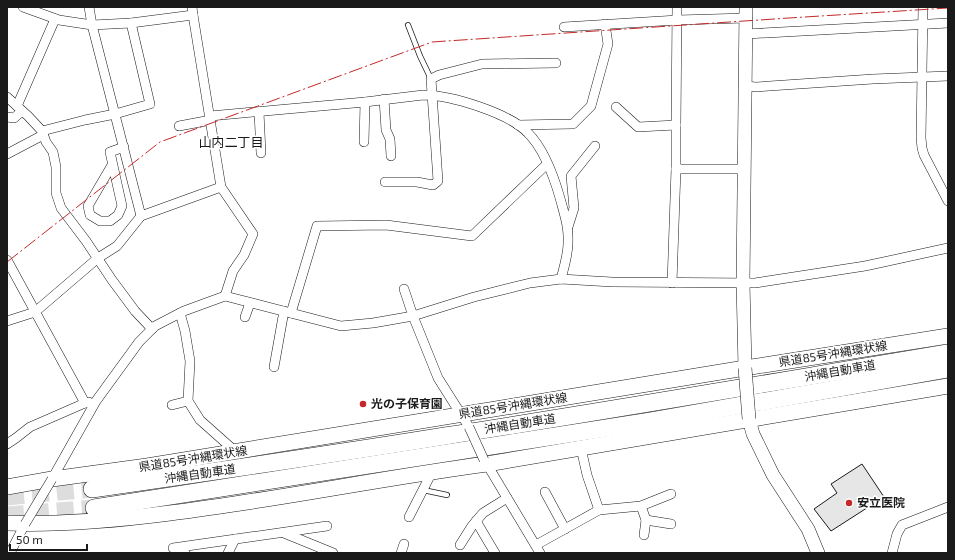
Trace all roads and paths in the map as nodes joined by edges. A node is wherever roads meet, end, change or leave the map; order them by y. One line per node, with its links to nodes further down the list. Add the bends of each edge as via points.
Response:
1 (23, 7): 7 (street)
2 (89, 7): 12 (street)
3 (678, 7): 8 (street)
4 (923, 7): 14 (street)
5 (193, 11): 9 (street); 31 (street)
6 (746, 13): 8 (street); 16 (street)
7 (55, 19): 12 (street); 27 (street)
8 (678, 20): 11 (street); 33 (street)
9 (131, 23): 12 (street); 29 (street, via 150,104)
10 (948, 23): 14 (street)
11 (605, 24): 15 (street); 32 (street, via 608,44 590,106 573,124)
12 (92, 25): 29 (street)
13 (408, 25): 20 (lane)
14 (923, 25): 16 (street); 19 (street)
15 (564, 27)
16 (746, 34): 21 (street)
17 (556, 63): 20 (street, via 482,64 439,74)
18 (948, 76): 19 (street)
19 (922, 78): 21 (street); 48 (street, via 922,148)
20 (431, 79): 22 (street)
21 (745, 86): 45 (street)
22 (432, 95): 24 (street); 32 (street, via 470,104 503,116); 46 (street, via 438,181 433,185)
23 (7, 97): 27 (street)
24 (384, 100): 25 (street); 41 (street)
25 (365, 102): 28 (street); 36 (street)
26 (616, 106): 33 (street, via 638,127)
27 (20, 108): 30 (street, via 14,118); 35 (street)
28 (259, 112): 31 (street); 39 (street)
29 (115, 114): 35 (street); 38 (street)
30 (7, 117)
31 (210, 118): 34 (street); 47 (street)
32 (518, 125): 42 (street, via 537,144)
33 (676, 125): 44 (street)
34 (179, 126)
35 (42, 133): 40 (street); 52 (street, via 53,152 56,193 61,208)
36 (364, 142)
37 (595, 146): 50 (street, via 571,176 574,208)
38 (124, 147): 43 (street, via 110,152); 49 (street)
39 (261, 153)
40 (7, 154)
41 (391, 156)
42 (547, 164): 50 (street); 61 (street, via 472,236 386,225 317,226)
43 (112, 166): 43 (street, via 122,206 118,215 110,221 100,221 90,215 88,206)
44 (676, 169): 45 (street); 55 (street)
45 (744, 169): 56 (street)
46 (385, 182)
47 (222, 187): 49 (street); 58 (street, via 253,234 244,255 233,271)
48 (948, 201)
49 (141, 216): 52 (street, via 117,246)
50 (567, 228): 54 (street, via 568,244)
51 (948, 248): 56 (street, via 864,266)
52 (98, 258): 60 (street); 66 (street, via 135,311)
53 (7, 260): 60 (street)
54 (561, 279): 55 (street); 63 (street, via 499,290)
55 (672, 283): 56 (street)
56 (743, 283): 70 (street)
57 (404, 289): 63 (street)
58 (225, 296): 59 (street); 62 (street)
59 (250, 303): 61 (street); 64 (street)
60 (35, 312): 65 (street); 75 (street)
61 (287, 312): 63 (street, via 341,326); 69 (street)
62 (180, 313): 66 (street); 74 (street, via 190,361)
63 (413, 316): 78 (street, via 438,378)
64 (245, 317)
65 (7, 321)
66 (152, 329): 73 (street, via 139,342)
67 (948, 336): 70 (main road, 県道85号沖縄環状線)
68 (948, 352): 86 (highway, 沖縄自動車道, via 440,437)
69 (274, 367)
70 (745, 368): 77 (street, bridge); 78 (main road, 県道85号沖縄環状線)
71 (948, 370): 94 (highway, 沖縄自動車道, via 652,421)
72 (948, 386): 77 (main road)
73 (96, 401): 75 (street); 84 (street)
74 (188, 401): 76 (street); 81 (street, via 200,420)
75 (85, 403): 79 (street, via 30,427)
76 (172, 405)
77 (748, 420): 80 (main road); 114 (street, via 772,475 808,529)
78 (465, 421): 81 (main road, 県道85号沖縄環状線); 82 (street, bridge)
79 (7, 444)
80 (581, 448): 82 (main road); 95 (street)
81 (236, 452): 84 (main road, 県道85号沖縄環状線)
82 (486, 462): 83 (main road); 91 (street)
83 (432, 472): 87 (street); 100 (main road, via 196,510 110,520)
84 (52, 479): 85 (main road, 県道85号沖縄環状線); 100 (street, bridge)
85 (7, 487)
86 (92, 490)
87 (423, 490): 90 (lane); 96 (street)
88 (545, 492): 103 (street)
89 (671, 494): 92 (street)
90 (447, 495)
91 (507, 498): 98 (street, via 483,513); 108 (street)
92 (641, 506): 95 (street); 97 (street)
93 (948, 507): 115 (street, via 902,525)
94 (94, 508)
95 (599, 510): 103 (street)
96 (409, 517)
97 (646, 520): 101 (street); 105 (street)
98 (476, 521): 107 (street); 113 (street)
99 (7, 523): 100 (main road)
100 (25, 524): 109 (street)
101 (671, 524)
102 (327, 526): 104 (street)
103 (565, 529): 108 (street)
104 (283, 532): 106 (street); 112 (street)
105 (644, 535)
106 (235, 540): 110 (street, via 173,548); 111 (street)
107 (460, 545)
108 (538, 549)
109 (10, 553)
110 (182, 553)
111 (228, 553)
112 (333, 553)
113 (495, 553)
114 (818, 553)
115 (892, 553)

